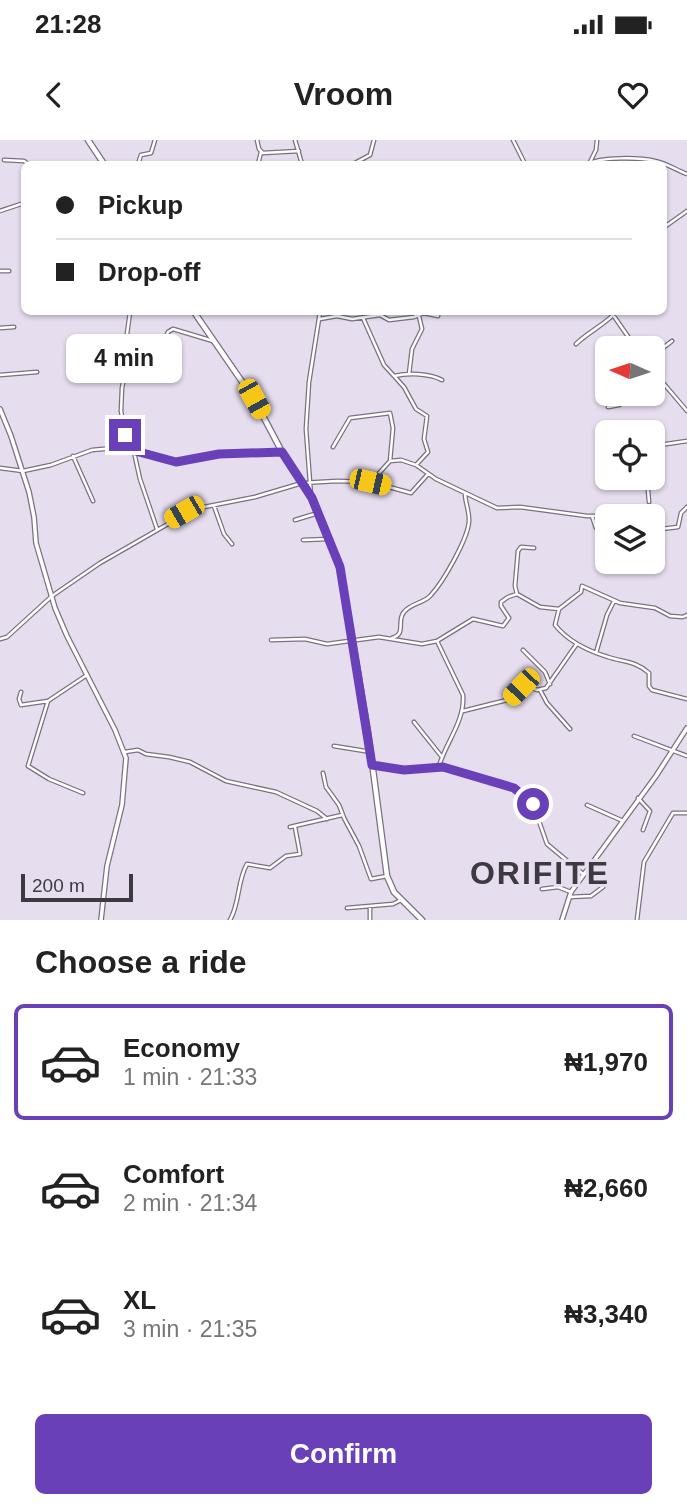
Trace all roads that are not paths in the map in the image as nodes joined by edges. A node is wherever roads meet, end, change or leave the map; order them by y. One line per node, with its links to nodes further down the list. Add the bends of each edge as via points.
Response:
1 (88, 140): 12 (main road)
2 (155, 140): 13 (street, via 153,150)
3 (257, 140): 8 (street)
4 (295, 140): 9 (street)
5 (374, 140): 16 (street, via 370,155)
6 (513, 140): 17 (street)
7 (597, 140): 18 (street)
8 (261, 152): 9 (street); 14 (street)
9 (299, 152): 15 (street)
10 (4, 160): 11 (street)
11 (24, 161)
12 (102, 161)
13 (139, 161)
14 (259, 161)
15 (301, 161)
16 (359, 161)
17 (524, 161)
18 (589, 161)
19 (616, 161): 20 (street)
20 (655, 161)
21 (667, 165): 22 (street)
22 (687, 174)
23 (21, 204): 24 (street)
24 (0, 211)
25 (687, 211): 26 (street)
26 (667, 225)
27 (0, 271): 28 (street)
28 (9, 271)
29 (130, 315): 61 (street, via 121,411)
30 (196, 315): 44 (main road)
31 (320, 315): 39 (street)
32 (422, 315): 37 (street)
33 (434, 315): 36 (street)
34 (611, 315): 45 (street)
35 (615, 315): 42 (street)
36 (438, 316)
37 (418, 317): 38 (street); 49 (street, via 422,329 412,349)
38 (363, 318): 39 (street); 51 (street, via 384,365)
39 (320, 319): 72 (street, via 309,382)
40 (14, 327): 41 (street)
41 (0, 328)
42 (628, 336)
43 (672, 341): 46 (street)
44 (216, 342): 47 (street, via 173,329); 63 (main road)
45 (576, 344)
46 (665, 346)
47 (161, 349)
48 (37, 372): 50 (street)
49 (409, 374): 51 (street); 52 (street)
50 (0, 375)
51 (394, 376): 66 (street, via 416,409 427,416 424,439 428,452)
52 (442, 380)
53 (665, 386): 57 (street)
54 (614, 406): 55 (street)
55 (608, 407)
56 (0, 409): 68 (street)
57 (687, 411)
58 (687, 441): 59 (street)
59 (665, 444)
60 (333, 447): 65 (street, via 350,418 388,412 393,419)
61 (128, 449): 62 (street); 64 (street, via 92,450)
62 (134, 452): 63 (street, via 176,462 219,454); 84 (street)
63 (282, 452): 71 (main road)
64 (73, 456): 68 (street); 76 (street)
65 (390, 460): 66 (street); 70 (street)
66 (416, 465): 69 (street)
67 (0, 468): 68 (street)
68 (23, 471): 91 (street)
69 (428, 474): 70 (street, via 411,493); 74 (street)
70 (370, 482): 72 (street)
71 (302, 483): 72 (street); 75 (main road); 78 (street)
72 (309, 483): 75 (street)
73 (648, 490): 77 (street)
74 (464, 493): 81 (street, via 497,508); 96 (street, via 469,521 466,539 430,598 404,611 401,632)
75 (312, 498): 80 (main road)
76 (93, 501)
77 (649, 502)
78 (214, 506): 84 (street, via 194,509); 88 (street)
79 (687, 507): 85 (street, via 678,527)
80 (318, 513): 82 (street); 86 (main road)
81 (592, 516): 83 (street)
82 (295, 520)
83 (595, 525)
84 (157, 529): 91 (street)
85 (665, 529)
86 (329, 539): 87 (street); 98 (main road, via 340,567)
87 (303, 540)
88 (232, 544)
89 (534, 548): 90 (street, via 518,551)
90 (517, 594): 93 (street, via 540,607); 99 (street, via 501,602 509,618 503,626 473,619)
91 (51, 596): 95 (street); 103 (street)
92 (614, 601): 93 (street, via 582,586 582,592); 94 (street, via 655,608 670,616); 102 (street)
93 (559, 609): 100 (street, via 555,625)
94 (687, 615)
95 (0, 639)
96 (388, 639): 98 (street); 99 (street, via 422,644)
97 (271, 640): 98 (street)
98 (353, 641): 116 (main road)
99 (437, 641): 109 (street, via 463,695)
100 (577, 644): 102 (street); 104 (street)
101 (523, 650): 104 (street, via 545,672)
102 (596, 653): 107 (street, via 638,664 649,673 652,690)
103 (88, 676): 108 (street); 117 (street)
104 (550, 684): 105 (street)
105 (541, 690): 109 (street, via 524,685 507,700); 112 (street)
106 (21, 692): 108 (street, via 21,705)
107 (687, 699)
108 (48, 701): 123 (street, via 28,766)
109 (463, 711): 119 (street)
110 (414, 722): 119 (street)
111 (687, 728): 115 (street)
112 (570, 729)
113 (634, 736): 115 (street)
114 (334, 746): 116 (street)
115 (672, 750): 118 (street); 124 (street)
116 (371, 752): 120 (main road)
117 (124, 753): 128 (street, via 138,750 190,762 234,783 276,792); 141 (street, via 124,788)
118 (687, 756)
119 (442, 757): 121 (street)
120 (372, 765): 121 (street, via 404,770); 134 (main road)
121 (439, 766): 133 (street, via 514,788 533,804 547,844)
122 (323, 773): 127 (street)
123 (83, 793)
124 (638, 798): 129 (street); 132 (street, via 650,811)
125 (587, 805): 129 (street)
126 (687, 813): 146 (street, via 673,813 644,862)
127 (342, 815): 128 (street); 134 (street, via 371,879)
128 (327, 819): 131 (street)
129 (623, 821): 133 (street)
130 (290, 827): 131 (street)
131 (295, 827): 142 (street, via 300,854 286,856 270,868 247,864)
132 (643, 830)
133 (583, 874): 137 (street)
134 (387, 876): 138 (main road)
135 (603, 887): 137 (street, via 591,896)
136 (542, 889): 137 (street, via 558,887)
137 (570, 895): 145 (street)
138 (401, 900): 139 (street); 144 (main road)
139 (370, 906): 140 (street); 143 (street)
140 (347, 908)
141 (101, 920)
142 (230, 920)
143 (370, 920)
144 (422, 920)
145 (562, 920)
146 (637, 920)

